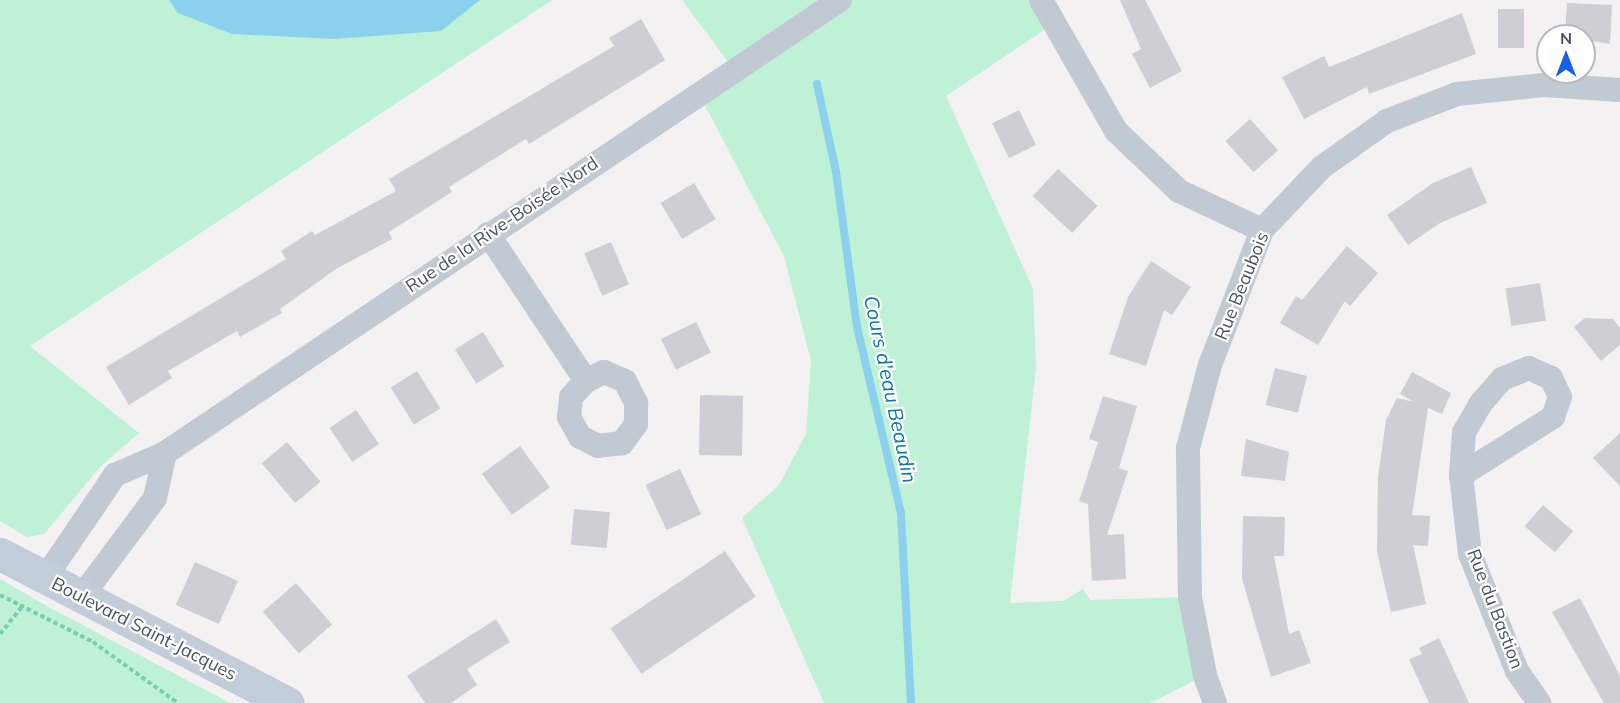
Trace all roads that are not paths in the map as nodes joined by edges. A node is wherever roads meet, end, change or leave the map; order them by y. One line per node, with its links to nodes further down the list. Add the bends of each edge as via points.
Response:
1 (840, 0): 5 (street, Rue de la Rive-Boisée Nord)
2 (1041, 0): 4 (street, via 1116,131 1179,191)
3 (1620, 90): 4 (street, Rue Beaubois, via 1544,85 1457,94 1387,121 1322,167)
4 (1262, 230): 13 (street, Rue Beaubois, via 1210,365 1188,448 1190,597 1205,675)
5 (488, 234): 6 (street); 7 (street, Rue de la Rive-Boisée Nord)
6 (586, 381)
7 (165, 453): 10 (street, Rue de la Rive-Boisée Nord, via 115,475); 11 (street, via 154,498)
8 (1461, 475): 8 (street, Rue du Bastion, via 1553,417 1560,397 1551,378 1529,369 1502,379 1464,432); 14 (street, Rue du Bastion, via 1470,554 1517,671)
9 (0, 554): 10 (street, Boulevard Saint-Jacques)
10 (45, 578): 11 (street, Boulevard Saint-Jacques)
11 (82, 596): 12 (street, Boulevard Saint-Jacques)
12 (288, 703)
13 (1215, 703)
14 (1539, 703)

